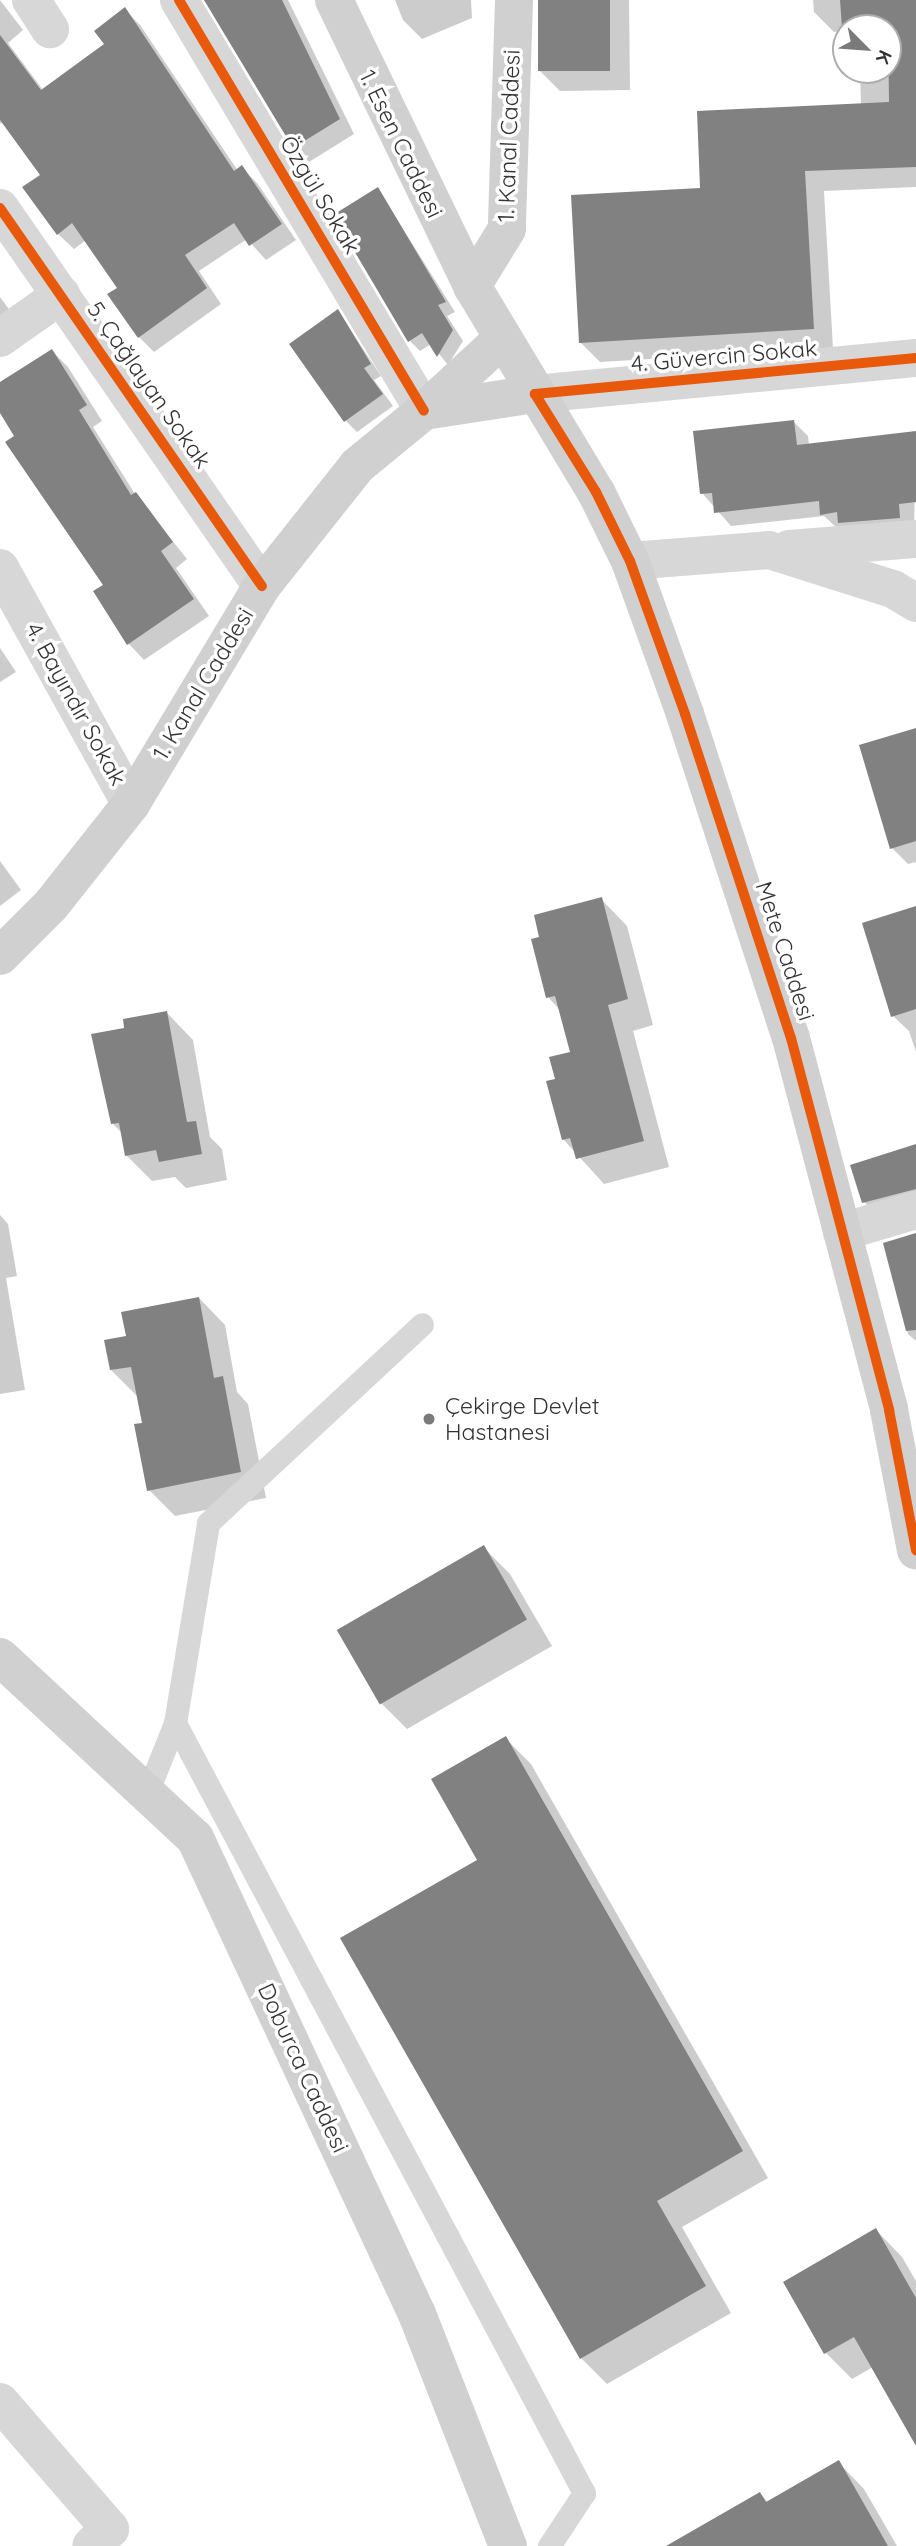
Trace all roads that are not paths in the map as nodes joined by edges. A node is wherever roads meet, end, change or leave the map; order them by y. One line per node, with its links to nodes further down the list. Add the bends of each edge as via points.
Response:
1 (179, 0): 11 (street, Özgül Sokak)
2 (334, 0): 5 (main road, 1. Esen Caddesi)
3 (514, 0): 5 (main road, 1. Kanal Caddesi, via 507,229)
4 (0, 208): 6 (street, 5. Çağlayan Sokak)
5 (472, 286): 8 (main road)
6 (61, 295): 7 (street); 16 (street, 5. Çağlayan Sokak)
7 (0, 338)
8 (502, 339): 10 (main road, Mete Caddesi); 11 (main road, 1. Kanal Caddesi)
9 (916, 358): 10 (street, 4. Güvercin Sokak)
10 (535, 394): 11 (main road); 14 (main road, Mete Caddesi, via 596,492)
11 (424, 411): 16 (main road, 1. Kanal Caddesi, via 357,466)
12 (916, 539): 13 (street)
13 (769, 550): 14 (street); 17 (street, via 893,589)
14 (630, 561): 21 (main road, Mete Caddesi, via 791,1038)
15 (0, 568): 18 (street, 4. Bayındır Sokak)
16 (262, 586): 18 (main road, 1. Kanal Caddesi)
17 (916, 603)
18 (131, 804): 19 (main road, 1. Kanal Caddesi, via 51,905)
19 (0, 956)
20 (916, 1210): 21 (street)
21 (842, 1232): 23 (main road, Mete Caddesi, via 889,1410)
22 (422, 1324): 25 (lane, via 208,1523)
23 (916, 1550)
24 (0, 1657): 26 (main road, Doburca Caddesi)
25 (175, 1723): 26 (lane); 30 (lane, via 584,2493)
26 (147, 1793): 29 (main road, Doburca Caddesi, via 195,1838 417,2314)
27 (0, 2402): 28 (street, via 110,2529)
28 (91, 2546)
29 (508, 2546)
30 (549, 2546)

